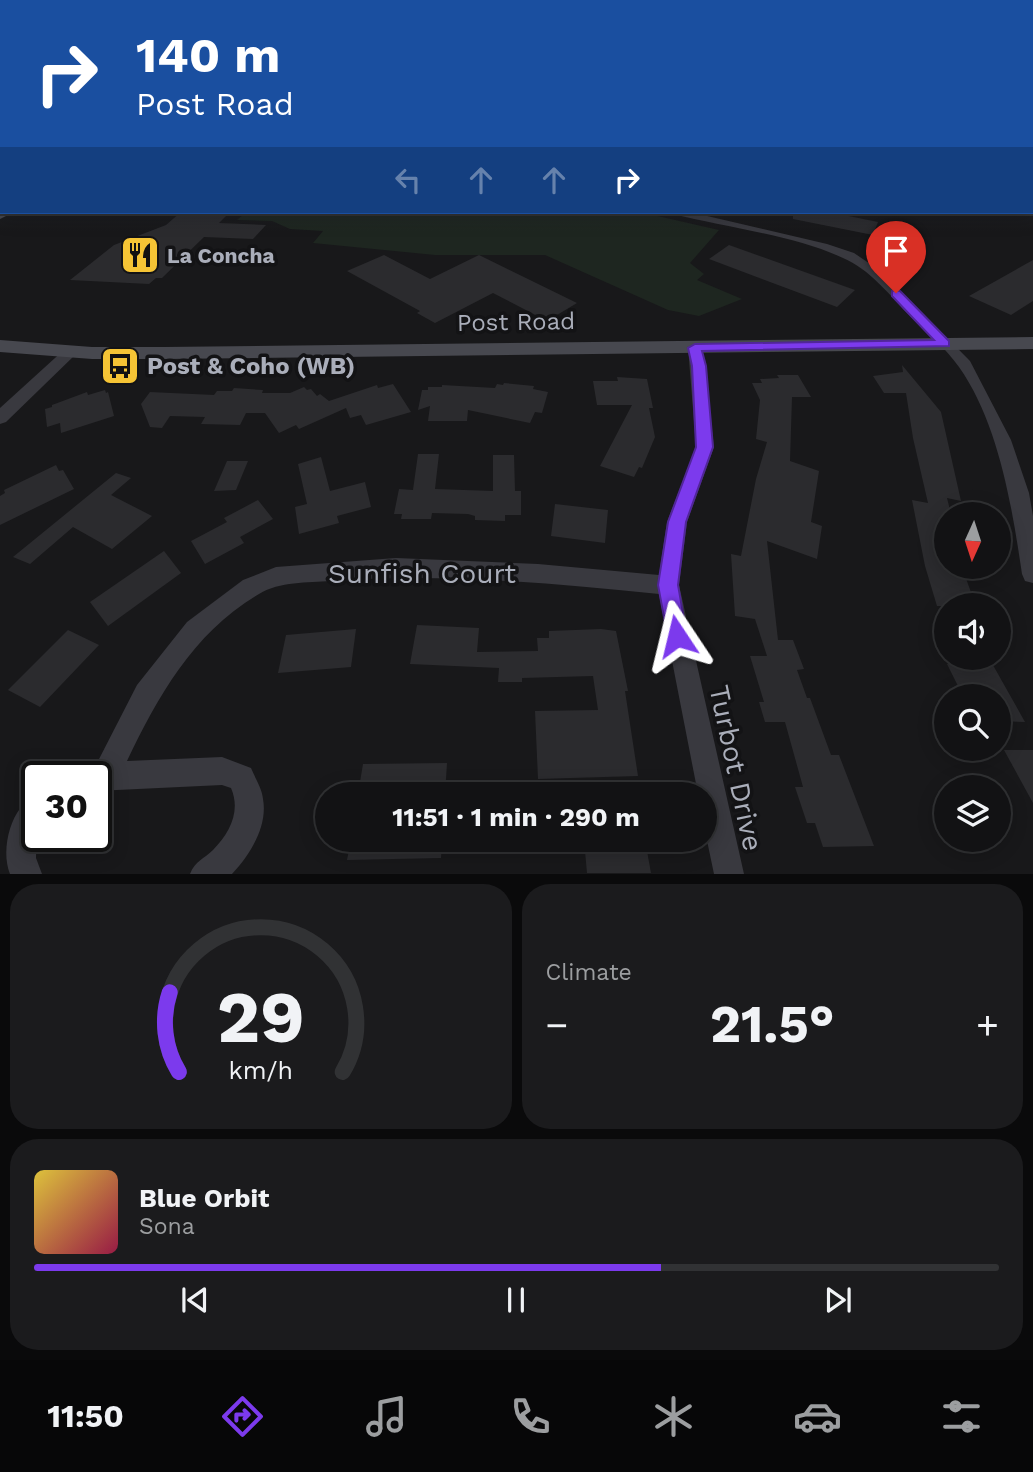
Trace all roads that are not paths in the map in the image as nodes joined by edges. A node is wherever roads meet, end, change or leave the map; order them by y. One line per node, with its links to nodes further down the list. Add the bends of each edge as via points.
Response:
1 (686, 214): 3 (street, via 849,256 878,275)
2 (1033, 343): 3 (street, Post Road)
3 (945, 344): 5 (street, Post Road); 8 (street, via 965,364 1002,440 1019,493)
4 (0, 346): 6 (street, Post Road)
5 (695, 348): 6 (street, Post Road); 9 (street, Turbot Drive, via 705,447 677,522)
6 (71, 352): 7 (street)
7 (0, 418)
8 (1033, 574)
9 (668, 585): 10 (street, Sunfish Court, via 396,567 276,576 251,587 195,630 146,694); 15 (street, Turbot Drive)
10 (106, 761)
11 (112, 775): 14 (street, Sunfish Court, via 222,771 241,778 250,800 241,839 230,857)
12 (21, 845): 13 (street)
13 (27, 873)
14 (205, 873)
15 (729, 873)

